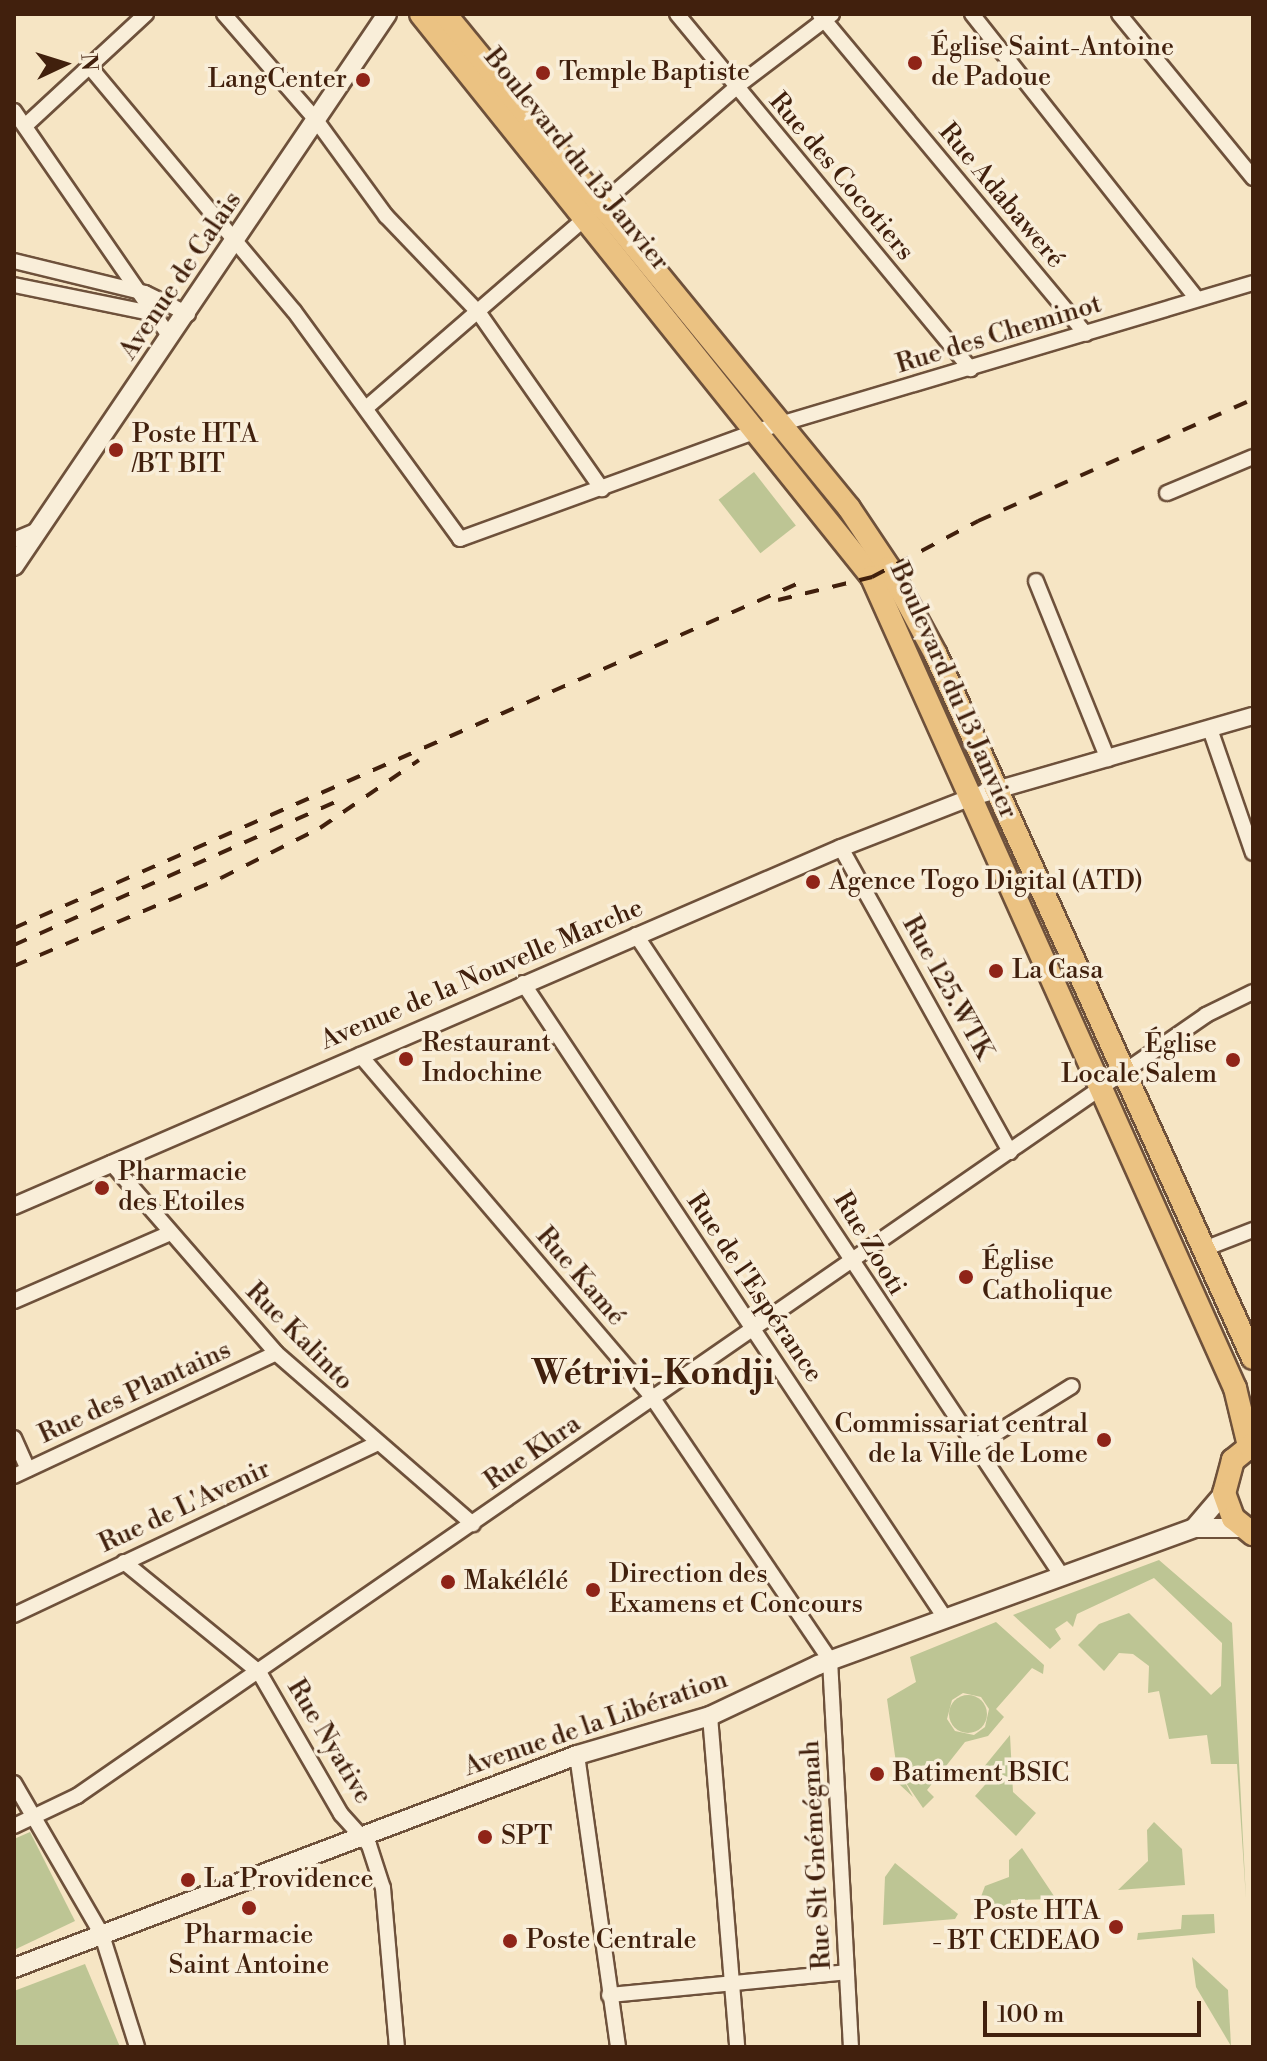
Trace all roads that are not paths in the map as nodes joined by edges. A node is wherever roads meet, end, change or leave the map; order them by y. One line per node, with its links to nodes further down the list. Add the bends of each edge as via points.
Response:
1 (146, 14): 10 (street)
2 (224, 14): 13 (street)
3 (387, 14): 13 (main road, Avenue de Calais)
4 (421, 14): 16 (highway, Boulevard du 13 Janvier)
5 (445, 14): 16 (highway, Boulevard du 13 Janvier)
6 (677, 14): 11 (street, Rue des Cocotiers)
7 (972, 14): 22 (street)
8 (1119, 14): 15 (street)
9 (825, 16): 11 (street); 26 (street, Rue Adabaweré)
10 (89, 66): 14 (street); 17 (street)
11 (735, 88): 16 (street); 28 (street, Rue des Cocotiers)
12 (14, 111): 14 (street)
13 (316, 120): 17 (main road, Avenue de Calais); 23 (street, via 386,216)
14 (25, 126): 21 (street)
15 (1253, 178)
16 (594, 211): 23 (street); 30 (highway, Boulevard du 13 Janvier); 31 (highway, Boulevard du 13 Janvier)
17 (238, 241): 25 (main road, Avenue de Calais); 29 (street)
18 (14, 261): 21 (street)
19 (1253, 283): 22 (street, Rue des Cheminot)
20 (14, 285): 24 (street)
21 (145, 293): 24 (street); 25 (street)
22 (1197, 299): 26 (street, Rue des Cheminot)
23 (479, 313): 29 (street); 34 (street)
24 (155, 314): 27 (street)
25 (188, 314): 27 (main road, Avenue de Calais)
26 (1086, 334): 28 (street, Rue des Cheminot)
27 (170, 337): 36 (main road, Avenue de Calais)
28 (971, 369): 30 (street, Rue des Cheminot)
29 (366, 408): 34 (street, Rue des Cheminot, via 460,539)
30 (784, 428): 31 (street, Rue des Cheminot); 43 (highway, Boulevard du 13 Janvier, via 849,508 914,610)
31 (760, 430): 34 (street, Rue des Cheminot); 44 (highway, Boulevard du 13 Janvier, via 872,577)
32 (1250, 458): 33 (street); 35 (street)
33 (1253, 476)
34 (602, 489)
35 (1167, 493)
36 (38, 530): 37 (street); 38 (main road, Avenue de Calais)
37 (14, 540)
38 (14, 566)
39 (1036, 581): 42 (street)
40 (1253, 716): 41 (street, Avenue de la Nouvelle Marche)
41 (1210, 729): 42 (street, Avenue de la Nouvelle Marche); 46 (street)
42 (1108, 759): 43 (street, Avenue de la Nouvelle Marche)
43 (999, 790): 44 (street, Avenue de la Nouvelle Marche); 51 (highway, Boulevard du 13 Janvier)
44 (972, 797): 45 (street, Avenue de la Nouvelle Marche); 51 (highway, Boulevard du 13 Janvier)
45 (841, 848): 47 (street, Avenue de la Nouvelle Marche); 52 (street, Rue 125.WTK)
46 (1253, 853)
47 (636, 935): 48 (street, Avenue de la Nouvelle Marche); 58 (street, Rue Zooti)
48 (523, 983): 50 (street, Avenue de la Nouvelle Marche); 60 (street, Rue de l'Espérance)
49 (1253, 992): 51 (street, Rue Khra)
50 (360, 1055): 53 (street, Avenue de la Nouvelle Marche); 64 (street, Rue Kamé)
51 (1113, 1082): 52 (street, Rue Khra); 57 (highway, Boulevard du 13 Janvier); 67 (highway, Boulevard du 13 Janvier, via 1235,1388)
52 (1010, 1152): 58 (street, Rue Khra)
53 (111, 1163): 54 (street, Avenue de la Nouvelle Marche); 56 (street, Rue Kalinto)
54 (14, 1206)
55 (1253, 1230): 57 (street)
56 (168, 1234): 59 (street); 61 (street, Rue Kalinto)
57 (1204, 1249): 62 (highway, Boulevard du 13 Janvier)
58 (852, 1263): 60 (street, Rue Khra); 68 (street, Rue Zooti)
59 (14, 1301)
60 (752, 1329): 64 (street, Rue Khra); 77 (street, Rue de l'Espérance)
61 (276, 1353): 66 (street, Rue Kalinto); 69 (street, Rue des Plantains)
62 (1253, 1358)
63 (1072, 1386): 68 (street)
64 (652, 1397): 71 (street, Rue Khra); 78 (street, Rue Kamé)
65 (14, 1438): 69 (street)
66 (376, 1444): 71 (street, Rue Kalinto); 74 (street, Rue de L'Avenir)
67 (1251, 1445): 70 (highway, via 1228,1469)
68 (974, 1447): 75 (street, Rue Zooti)
69 (21, 1472)
70 (1224, 1493): 72 (main road); 73 (highway)
71 (473, 1524): 79 (street, Rue Khra)
72 (1194, 1528): 73 (main road); 75 (main road, Avenue de la Libération)
73 (1248, 1531)
74 (124, 1562): 76 (street, Rue de L'Avenir); 79 (street, Rue Nyative)
75 (1062, 1576): 77 (main road, Avenue de la Libération)
76 (14, 1615)
77 (945, 1618): 78 (main road, Avenue de la Libération)
78 (830, 1660): 80 (main road, Avenue de la Libération); 88 (street, Rue Slt Gnémégnah)
79 (259, 1672): 83 (street, Rue Khra); 85 (street, Rue Nyative)
80 (710, 1716): 81 (main road, Avenue de la Libération); 89 (street)
81 (577, 1755): 85 (main road, Avenue de la Libération); 90 (street)
82 (14, 1783): 83 (street)
83 (37, 1817): 84 (street, Rue Khra); 86 (street)
84 (14, 1826)
85 (360, 1835): 86 (main road, Avenue de la Libération); 92 (street, Rue Nyative, via 383,1888)
86 (102, 1935): 87 (main road, Avenue de la Libération); 91 (street)
87 (14, 1968)
88 (847, 1972): 89 (street); 95 (street, Rue Slt Gnémégnah)
89 (731, 1987): 90 (street); 94 (street)
90 (609, 1995): 93 (street)
91 (137, 2047)
92 (397, 2047)
93 (618, 2047)
94 (737, 2047)
95 (851, 2047)

